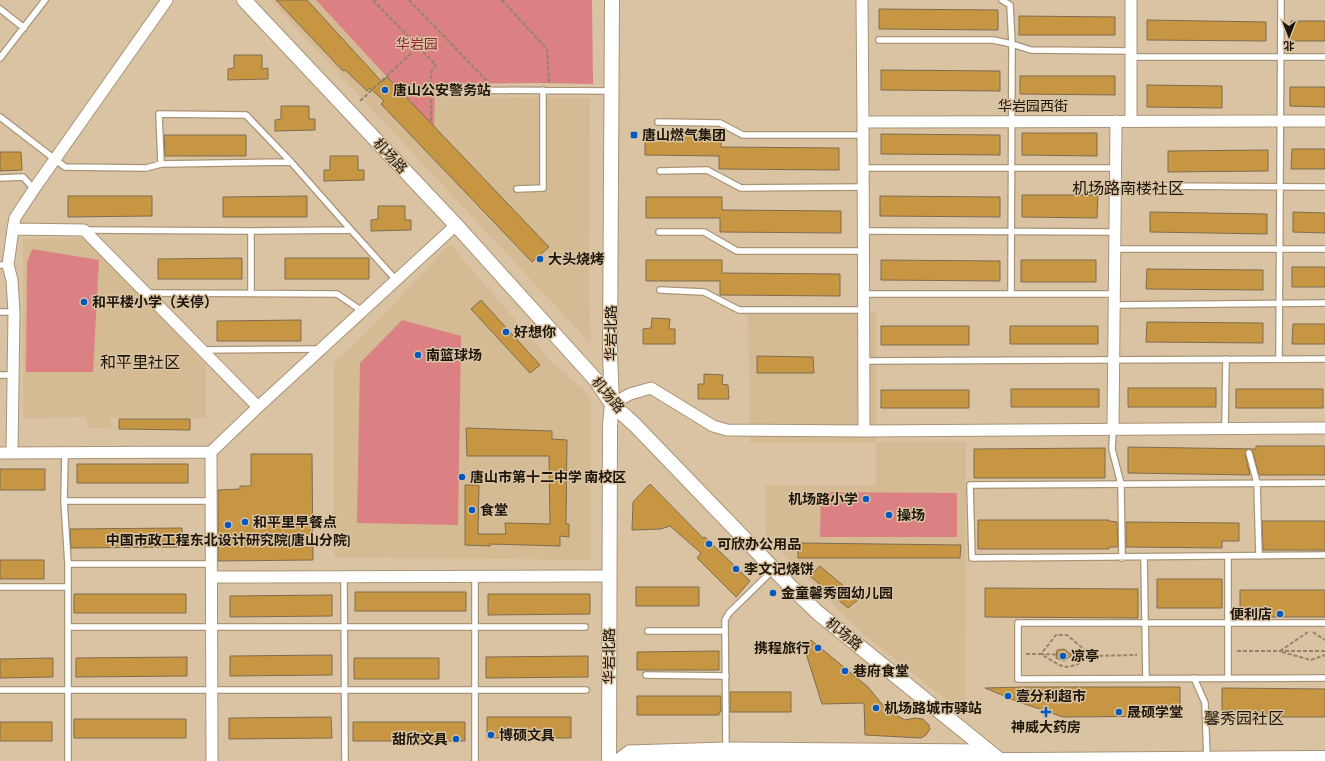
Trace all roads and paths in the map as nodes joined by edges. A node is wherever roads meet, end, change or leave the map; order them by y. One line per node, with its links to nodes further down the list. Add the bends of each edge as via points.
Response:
1 (45, 0): 15 (lane)
2 (167, 0): 38 (street)
3 (244, 0): 52 (street, 机场路)
4 (373, 0): 18 (path)
5 (410, 0): 24 (path)
6 (502, 0): 13 (path)
7 (508, 0): 13 (path)
8 (612, 0): 26 (street, 华岩北路)
9 (862, 0): 35 (street)
10 (1002, 0): 17 (lane, via 1010,5)
11 (1131, 0): 19 (street)
12 (1281, 0): 20 (lane)
13 (505, 5): 25 (path, via 547,49)
14 (0, 9): 15 (lane)
15 (24, 28): 22 (lane)
16 (879, 40): 17 (lane, via 993,40)
17 (1012, 44): 19 (lane, via 1031,50); 36 (lane)
18 (418, 47): 27 (path); 29 (path, via 436,65 431,72)
19 (1131, 54): 20 (lane); 31 (street)
20 (1281, 56): 21 (lane); 32 (lane)
21 (1325, 57)
22 (0, 58)
23 (448, 90): 24 (lane)
24 (495, 90): 25 (lane)
25 (546, 90): 26 (lane); 51 (lane, via 543,188)
26 (612, 91): 86 (street, 华岩北路)
27 (360, 101)
28 (0, 117): 38 (lane)
29 (430, 121)
30 (1116, 121): 31 (street, 华岩园西街); 36 (street, 华岩园西街); 43 (street)
31 (1131, 121): 32 (street, 华岩园西街)
32 (1280, 121): 33 (street, 华岩园西街); 48 (lane)
33 (1325, 121)
34 (658, 122): 37 (lane, via 720,123 743,135)
35 (863, 122): 36 (street, 华岩园西街); 37 (street)
36 (1011, 122): 42 (lane)
37 (863, 135): 41 (street)
38 (56, 159): 40 (lane, via 65,167 146,168); 50 (street)
39 (291, 162): 40 (lane); 40 (lane, via 246,115 160,114); 55 (lane)
40 (161, 164)
41 (863, 168): 42 (lane); 47 (street)
42 (1011, 168): 43 (lane); 58 (lane)
43 (1115, 168): 60 (street)
44 (660, 171): 47 (lane, via 707,170 741,188)
45 (0, 178): 50 (lane, via 23,177)
46 (1152, 186): 48 (lane)
47 (863, 187): 57 (street)
48 (1280, 187): 49 (lane); 81 (lane)
49 (1325, 187)
50 (34, 189): 53 (street, via 15,218)
51 (517, 189)
52 (456, 225): 65 (street); 86 (street, 机场路, via 595,379)
53 (13, 229): 54 (street); 64 (street)
54 (84, 230): 56 (lane); 67 (street)
55 (351, 230): 56 (lane); 65 (lane)
56 (251, 231): 68 (lane)
57 (863, 231): 58 (lane); 63 (street)
58 (1011, 231): 60 (lane); 70 (lane)
59 (659, 232): 63 (lane, via 704,232 737,251)
60 (1115, 232): 61 (street)
61 (1115, 249): 62 (lane); 71 (street)
62 (1325, 249)
63 (863, 251): 69 (street)
64 (4, 265): 76 (street, via 12,280)
65 (396, 280): 74 (street)
66 (660, 290): 73 (lane, via 704,292 739,310)
67 (146, 293): 68 (lane); 78 (street)
68 (251, 293): 74 (lane, via 336,294)
69 (863, 294): 70 (lane); 73 (street)
70 (1011, 294): 71 (lane)
71 (1114, 300): 72 (lane); 79 (street)
72 (1325, 304)
73 (863, 310): 83 (street)
74 (362, 311): 77 (street)
75 (0, 312): 76 (lane)
76 (14, 312): 85 (street)
77 (321, 349): 78 (lane); 87 (street)
78 (202, 350): 87 (street)
79 (1114, 359): 80 (lane); 83 (lane); 90 (street)
80 (1226, 359): 81 (lane); 88 (lane)
81 (1279, 359): 82 (lane)
82 (1325, 359)
83 (863, 361): 91 (street)
84 (0, 375): 85 (lane)
85 (13, 375): 95 (street)
86 (612, 404): 91 (street, via 630,394 651,388 713,426 727,430); 109 (street, 机场路); 112 (street, 华岩北路)
87 (258, 407): 93 (street)
88 (1225, 428): 89 (street); 90 (street)
89 (1325, 428)
90 (1113, 429): 91 (street); 99 (lane, via 1112,449)
91 (864, 431)
92 (65, 452): 93 (street); 95 (street); 100 (lane)
93 (211, 452): 101 (street)
94 (0, 453): 95 (street)
95 (12, 453)
96 (1249, 454): 97 (lane)
97 (1256, 483): 98 (lane); 99 (lane); 104 (lane)
98 (1325, 483)
99 (1121, 484): 105 (lane); 105 (lane, via 970,485 972,558)
100 (64, 501): 101 (lane); 107 (lane)
101 (211, 501): 108 (street)
102 (1325, 555): 104 (lane)
103 (1228, 556): 104 (lane); 106 (lane); 117 (lane)
104 (1259, 556)
105 (1122, 558): 106 (lane)
106 (1144, 558): 116 (lane)
107 (68, 564): 108 (lane); 115 (lane)
108 (212, 564): 113 (street)
109 (775, 568): 125 (lane, via 729,613 725,620); 148 (street, 机场路, via 818,613)
110 (344, 576): 111 (street); 113 (street); 121 (lane)
111 (475, 576): 112 (street); 122 (lane)
112 (610, 576): 156 (street, 华岩北路)
113 (212, 577): 120 (street)
114 (0, 586): 115 (lane)
115 (68, 586): 119 (lane)
116 (1145, 623): 117 (lane); 130 (lane, via 1018,623); 132 (lane)
117 (1228, 623): 118 (lane); 127 (lane)
118 (1325, 623)
119 (68, 627): 120 (lane); 142 (lane)
120 (212, 627): 121 (lane); 143 (street)
121 (345, 627): 122 (lane); 144 (lane)
122 (475, 627): 123 (lane); 145 (lane)
123 (585, 627)
124 (648, 631): 125 (lane)
125 (725, 631): 136 (lane)
126 (1325, 640): 128 (path, via 1310,630)
127 (1228, 651): 128 (path); 139 (lane)
128 (1279, 651): 129 (path); 133 (path, via 1311,660)
129 (1325, 651)
130 (1018, 654): 131 (path); 137 (lane, via 1018,679)
131 (1041, 654): 134 (path); 134 (path, via 1067,667); 134 (path, via 1056,635 1067,635)
132 (1146, 655): 134 (path); 137 (lane)
133 (1325, 655)
134 (1092, 656)
135 (646, 675): 136 (lane)
136 (726, 676): 147 (lane)
137 (1146, 678): 138 (lane)
138 (1194, 678): 139 (lane); 150 (lane, via 1205,703)
139 (1228, 678): 140 (lane)
140 (1325, 678)
141 (0, 690): 142 (lane)
142 (68, 690): 143 (lane); 152 (lane)
143 (212, 690): 144 (lane); 153 (street)
144 (345, 690): 145 (lane); 154 (lane)
145 (475, 690): 146 (lane); 155 (lane)
146 (586, 690)
147 (726, 748): 148 (street); 157 (street, via 629,751)
148 (987, 750): 151 (street, 机场路)
149 (1325, 758): 150 (street)
150 (1207, 759): 151 (street)
151 (1000, 760): 158 (street)
152 (68, 761)
153 (212, 761)
154 (345, 761)
155 (475, 761)
156 (609, 761)
157 (616, 761)
158 (625, 761)

